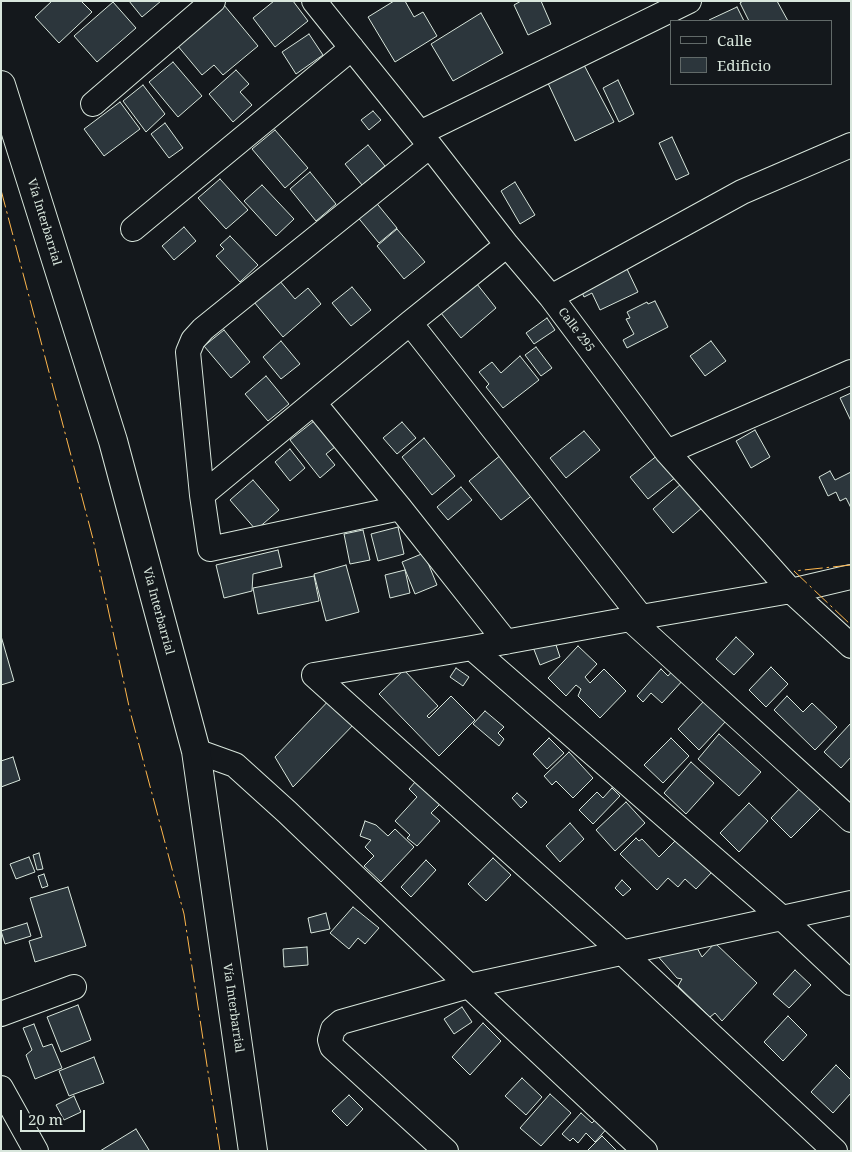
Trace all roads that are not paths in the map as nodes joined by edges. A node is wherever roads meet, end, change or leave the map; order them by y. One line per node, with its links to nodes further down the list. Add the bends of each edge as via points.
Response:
1 (213, 1): 6 (street)
2 (314, 1): 4 (street, Calle 295)
3 (689, 1): 7 (street)
4 (352, 48): 7 (street, Calle 295); 9 (street)
5 (1, 85): 24 (main road, Vía Interbarrial, via 112,441)
6 (93, 104)
7 (425, 139): 10 (street, Calle 295); 16 (street, via 192,340 188,352)
8 (851, 145): 11 (street, via 742,192)
9 (133, 230)
10 (507, 245): 11 (street, Calle 295); 12 (street)
11 (551, 297): 15 (street, Calle 295)
12 (410, 323): 14 (street); 20 (street)
13 (851, 372): 15 (street)
14 (314, 403): 16 (street); 17 (street)
15 (667, 452): 19 (street, Calle 295)
16 (202, 495): 17 (street, via 210,549)
17 (400, 508): 21 (street)
18 (851, 577): 19 (street)
19 (791, 592): 20 (street); 22 (street, Calle 295)
20 (636, 618): 21 (street); 25 (street)
21 (506, 642): 23 (street)
22 (851, 646)
23 (472, 648): 27 (street); 28 (street, via 314,675)
24 (196, 751): 30 (street, via 235,765); 35 (main road, Vía Interbarrial)
25 (851, 820)
26 (851, 903): 27 (street)
27 (782, 918): 28 (street); 29 (street)
28 (623, 953): 30 (street); 38 (street)
29 (851, 983)
30 (469, 986): 36 (street, via 341,1022 333,1029 330,1040 332,1047); 37 (street)
31 (74, 987): 32 (street)
32 (1, 1014)
33 (1, 1088): 34 (street)
34 (36, 1151)
35 (253, 1151)
36 (446, 1151)
37 (645, 1151)
38 (835, 1151)

